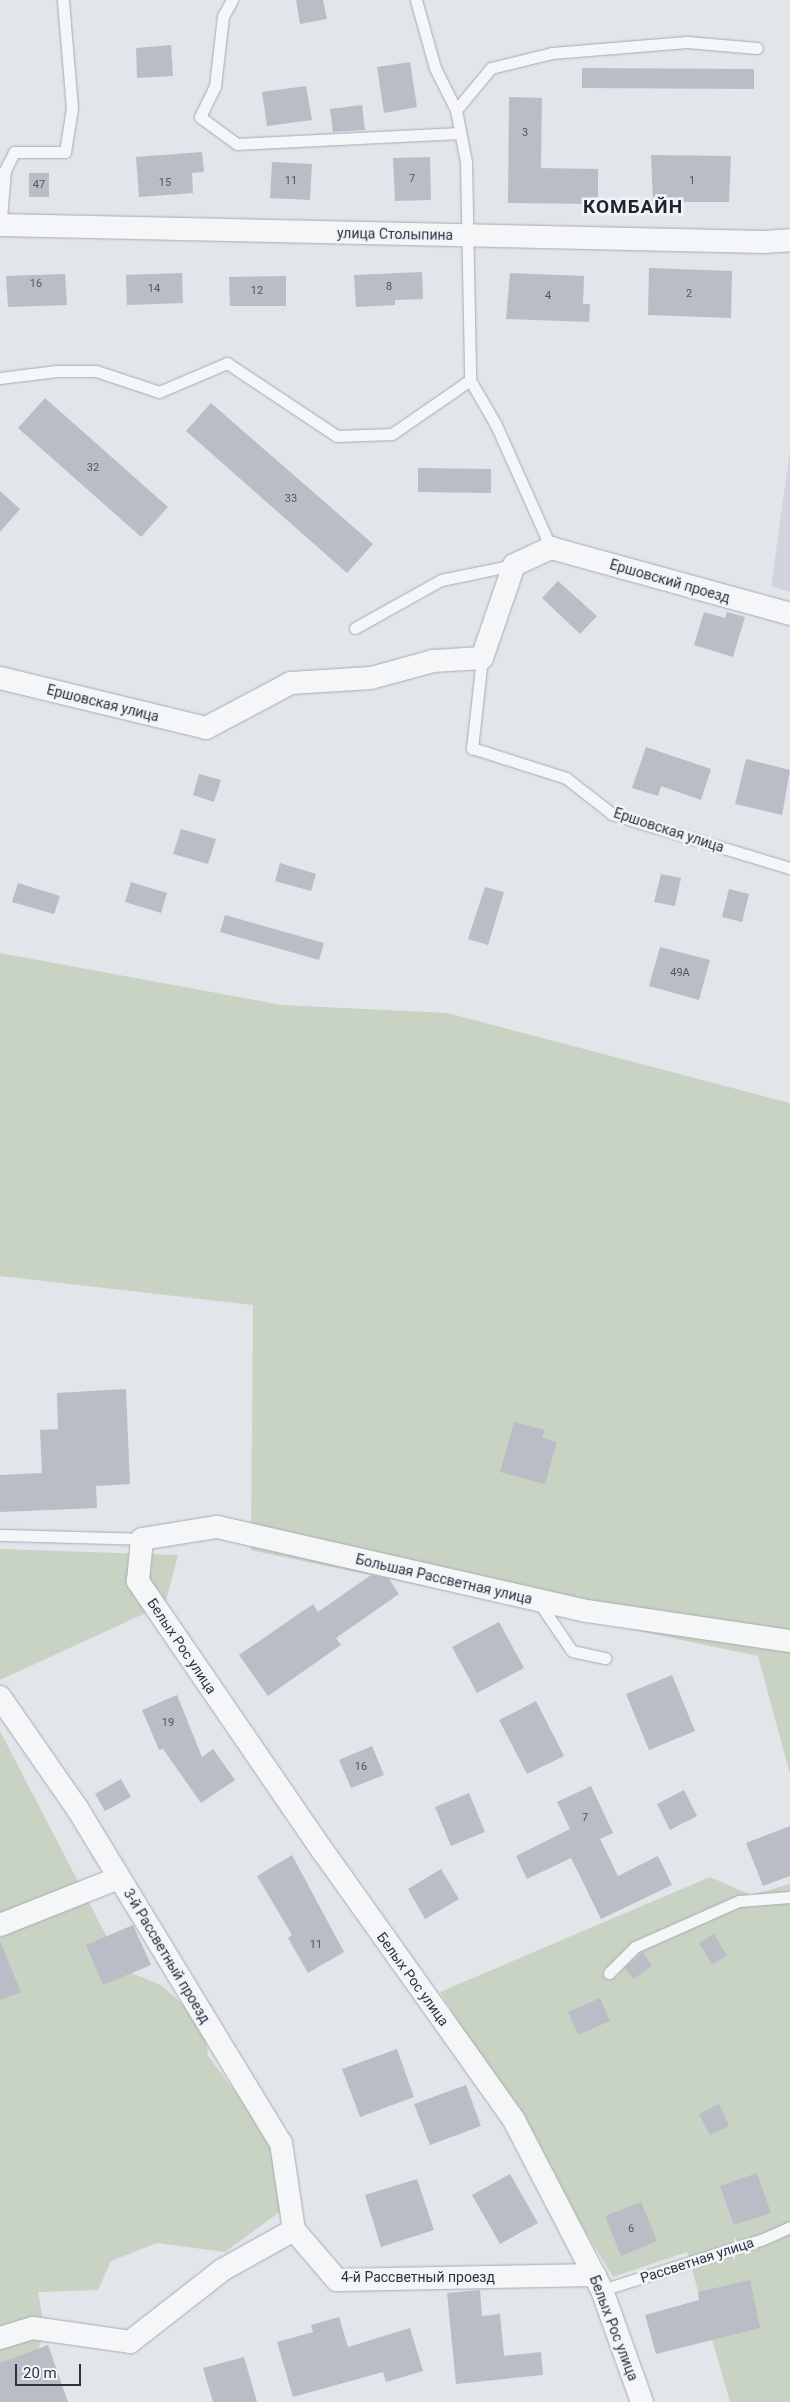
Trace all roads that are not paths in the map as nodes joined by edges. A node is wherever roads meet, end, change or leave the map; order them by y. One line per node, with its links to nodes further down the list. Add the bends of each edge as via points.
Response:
1 (63, 0): 7 (lane, via 72,108 66,152 14,152 5,170)
2 (232, 0): 6 (lane, via 222,16 215,86 200,117 237,144)
3 (416, 0): 5 (lane, via 435,68)
4 (758, 48): 5 (lane, via 687,42 552,52 491,68)
5 (456, 110): 6 (lane)
6 (460, 133): 8 (lane, via 466,162)
7 (0, 227): 8 (street, улица Столыпина)
8 (467, 236): 9 (street, улица Столыпина); 11 (lane)
9 (790, 240)
10 (0, 378): 11 (lane, via 57,371 96,371 159,392 227,362 337,436 392,434)
11 (470, 380): 12 (lane, via 496,425)
12 (551, 548): 13 (street); 14 (street, Ершовский проезд)
13 (514, 565): 15 (lane, via 441,580); 16 (street)
14 (790, 614)
15 (355, 628)
16 (482, 658): 17 (street, Ершовская улица, via 433,661 371,678 291,683 206,728); 18 (lane, Ершовская улица, via 472,748 566,778 612,814)
17 (0, 678)
18 (790, 868)
19 (0, 1535): 20 (lane)
20 (142, 1539): 21 (street, Большая Рассветная улица, via 217,1527); 31 (street, Белых Рос улица, via 138,1581 324,1853 514,2120)
21 (537, 1600): 22 (street, Большая Рассветная улица, via 587,1611); 23 (lane, via 572,1651)
22 (790, 1641)
23 (604, 1658)
24 (0, 1697): 25 (street, 3-й Рассветный проезд, via 77,1808)
25 (119, 1878): 27 (street); 30 (street, 3-й Рассветный проезд, via 281,2143)
26 (790, 1897): 28 (lane, via 739,1901 635,1947)
27 (0, 1925)
28 (609, 1972)
29 (790, 2227): 31 (lane, Рассветная улица, via 761,2240)
30 (294, 2230): 31 (street, 4-й Рассветный проезд, via 337,2280); 32 (street, via 222,2270 130,2342 33,2328)
31 (599, 2283): 33 (street, Белых Рос улица)
32 (0, 2338)
33 (642, 2402)

